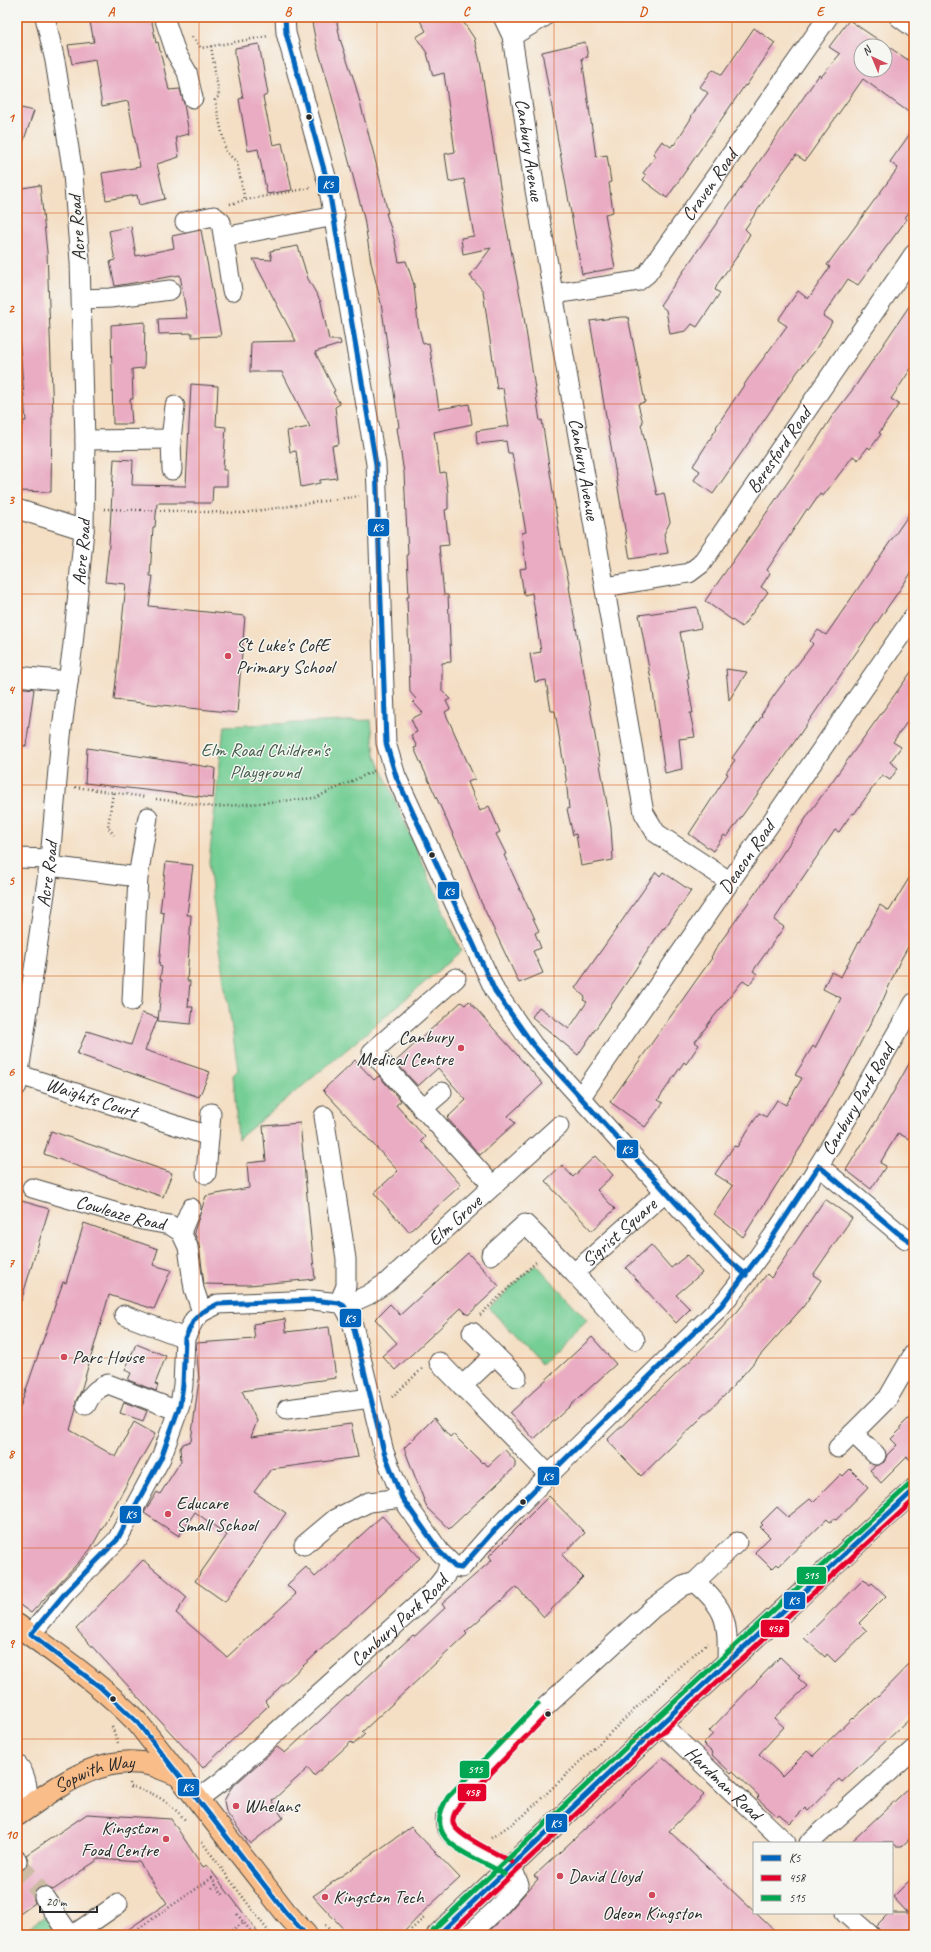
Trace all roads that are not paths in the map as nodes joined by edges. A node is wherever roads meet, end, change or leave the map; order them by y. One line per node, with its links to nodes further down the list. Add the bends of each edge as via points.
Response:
1 (45, 17): 18 (street, Acre Road, via 55,61 73,174)
2 (164, 17): 10 (street, via 176,53 187,72)
3 (503, 17): 9 (street, Canbury Avenue)
4 (544, 17): 9 (street)
5 (828, 17): 17 (street, Craven Road, via 647,274 638,281)
6 (899, 17): 8 (street)
7 (285, 25): 11 (street)
8 (914, 28)
9 (512, 36): 17 (street, Canbury Avenue, via 535,190)
10 (193, 98)
11 (335, 216): 13 (street); 39 (street, via 376,464 386,743 396,776 495,991 533,1045)
12 (184, 222): 13 (street, via 214,216 221,222)
13 (224, 237): 16 (street)
14 (914, 254): 25 (street, Beresford Road, via 701,564 690,573)
15 (170, 290): 18 (street)
16 (232, 291)
17 (554, 294): 25 (street, Canbury Avenue)
18 (82, 299): 20 (street, Acre Road)
19 (175, 406): 21 (street)
20 (85, 440): 21 (street); 24 (street, Acre Road)
21 (171, 440): 22 (street)
22 (172, 470)
23 (17, 509): 24 (street)
24 (84, 530): 28 (street, Acre Road)
25 (605, 587): 33 (street, Canbury Avenue, via 644,813 656,833)
26 (914, 616): 33 (street, Deacon Road)
27 (17, 676): 28 (street)
28 (68, 681): 31 (street, Acre Road)
29 (148, 817): 32 (street)
30 (17, 858): 31 (street)
31 (50, 862): 32 (street); 37 (street, Acre Road)
32 (138, 877): 35 (street)
33 (729, 881): 39 (street, Deacon Road)
34 (456, 978): 40 (street, via 372,1052)
35 (132, 1001)
36 (914, 1003): 45 (street, Canbury Park Road)
37 (18, 1080): 44 (street, Waights Court)
38 (442, 1092): 40 (street)
39 (580, 1098): 49 (street)
40 (422, 1109): 48 (street)
41 (211, 1113): 44 (street)
42 (324, 1116): 56 (street, via 346,1259 346,1286)
43 (560, 1126): 48 (street, Elm Grove)
44 (209, 1136): 46 (street)
45 (819, 1166): 52 (street); 55 (street, Canbury Park Road)
46 (206, 1174)
47 (25, 1186): 51 (street, Cowleaze Road, via 142,1220 170,1225)
48 (493, 1186): 56 (street, Elm Grove, via 386,1283 368,1295)
49 (665, 1192): 54 (street, Sigrist Square); 55 (street, via 724,1256)
50 (191, 1208): 51 (street)
51 (181, 1232): 57 (street, Cowleaze Road, via 188,1247 194,1289)
52 (906, 1239)
53 (492, 1255): 54 (street, Sigrist Square, via 525,1224)
54 (574, 1273): 61 (street, Sigrist Square)
55 (746, 1275): 74 (street, Canbury Park Road, via 721,1306)
56 (342, 1305): 57 (street, via 313,1300 236,1302 218,1304); 67 (street, via 352,1322)
57 (202, 1312): 60 (street, via 194,1320)
58 (124, 1315): 60 (street)
59 (472, 1332): 63 (street)
60 (186, 1338): 70 (street, via 183,1385)
61 (635, 1340)
62 (914, 1353): 71 (street, via 888,1398)
63 (494, 1355): 65 (street); 66 (street)
64 (439, 1362): 66 (street)
65 (517, 1377)
66 (462, 1386): 74 (street)
67 (371, 1398): 69 (street); 76 (street, via 384,1452)
68 (86, 1405): 70 (street, via 92,1394 108,1384)
69 (287, 1409)
70 (178, 1411): 81 (street, via 161,1458 117,1540)
71 (853, 1433): 72 (street); 73 (street)
72 (838, 1448)
73 (876, 1456)
74 (549, 1475): 79 (street, Canbury Park Road, via 461,1568)
75 (914, 1490): 82 (main road)
76 (402, 1498): 78 (street, via 369,1502 335,1519); 79 (street)
77 (737, 1542): 80 (street)
78 (304, 1545)
79 (450, 1563): 87 (street, Canbury Park Road, via 445,1576 434,1590 222,1781)
80 (695, 1582): 82 (street, via 713,1598 723,1613 728,1634); 91 (street, via 683,1586 653,1608 543,1709 453,1802 446,1815 446,1827 452,1835 463,1845)
81 (24, 1630): 86 (main road, via 121,1705)
82 (727, 1662): 83 (main road)
83 (661, 1724): 89 (street, Hardman Road); 91 (main road)
84 (914, 1749): 90 (street)
85 (17, 1764): 88 (street, via 21,1768 28,1791)
86 (179, 1775): 87 (main road); 88 (main road, Sopwith Way, via 152,1765 124,1763 100,1766 62,1784)
87 (198, 1799): 97 (main road)
88 (22, 1811)
89 (785, 1842)
90 (810, 1842)
91 (508, 1868): 98 (main road); 99 (street, via 515,1874 519,1884)
92 (44, 1896): 95 (street)
93 (118, 1904): 96 (street)
94 (846, 1914): 100 (street)
95 (70, 1935)
96 (73, 1935)
97 (306, 1935)
98 (438, 1935)
99 (469, 1935)
100 (870, 1935)

